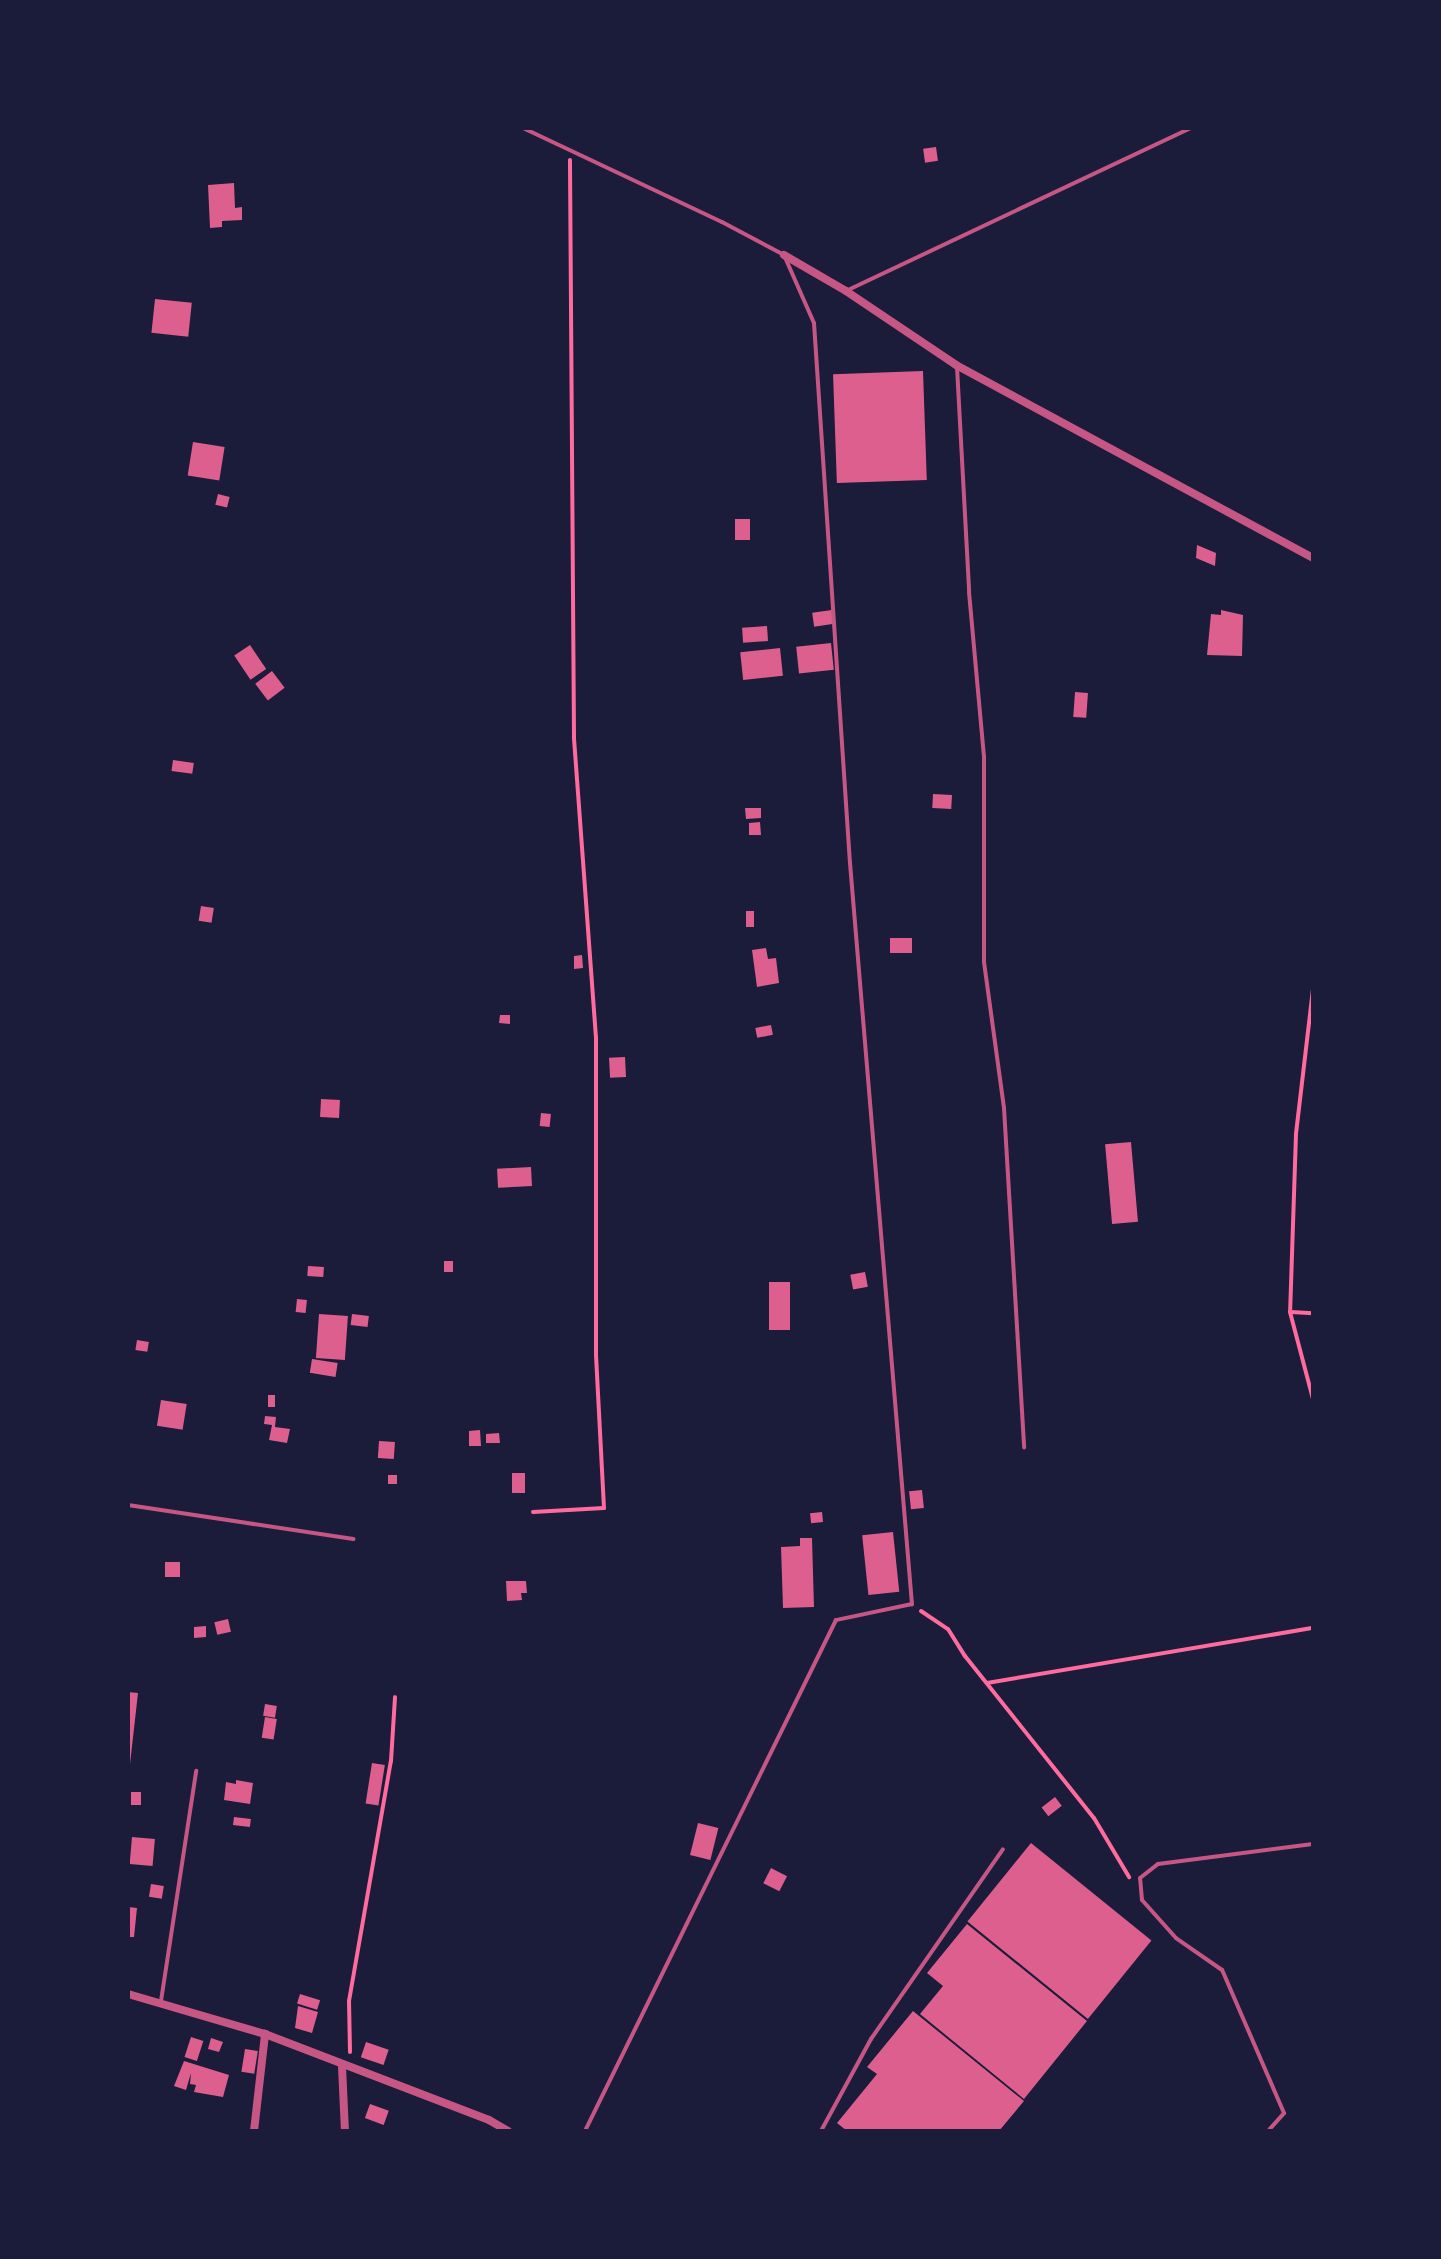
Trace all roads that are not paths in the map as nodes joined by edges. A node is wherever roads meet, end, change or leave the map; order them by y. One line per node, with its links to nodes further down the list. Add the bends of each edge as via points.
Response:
1 (523, 128): 5 (lane)
2 (1175, 128): 4 (lane)
3 (1190, 128): 4 (lane)
4 (1176, 136): 6 (lane)
5 (784, 255): 6 (street); 22 (lane, via 814,323 850,863 912,1604 836,1620)
6 (846, 291): 7 (street)
7 (956, 365): 8 (street); 9 (lane, via 984,756 984,962 1004,1108)
8 (1313, 558)
9 (1024, 1447)
10 (128, 1505): 11 (lane)
11 (353, 1539)
12 (196, 1771): 16 (lane)
13 (1313, 1844): 24 (lane, via 1158,1864 1140,1878 1142,1900 1176,1938 1222,1970 1284,2113)
14 (1003, 1849): 23 (lane, via 871,2039)
15 (128, 1994): 16 (street)
16 (161, 2002): 17 (street)
17 (265, 2034): 18 (street); 19 (street)
18 (346, 2066): 20 (street); 21 (street)
19 (254, 2131)
20 (345, 2131)
21 (508, 2131)
22 (585, 2131)
23 (821, 2131)
24 (1268, 2131)

